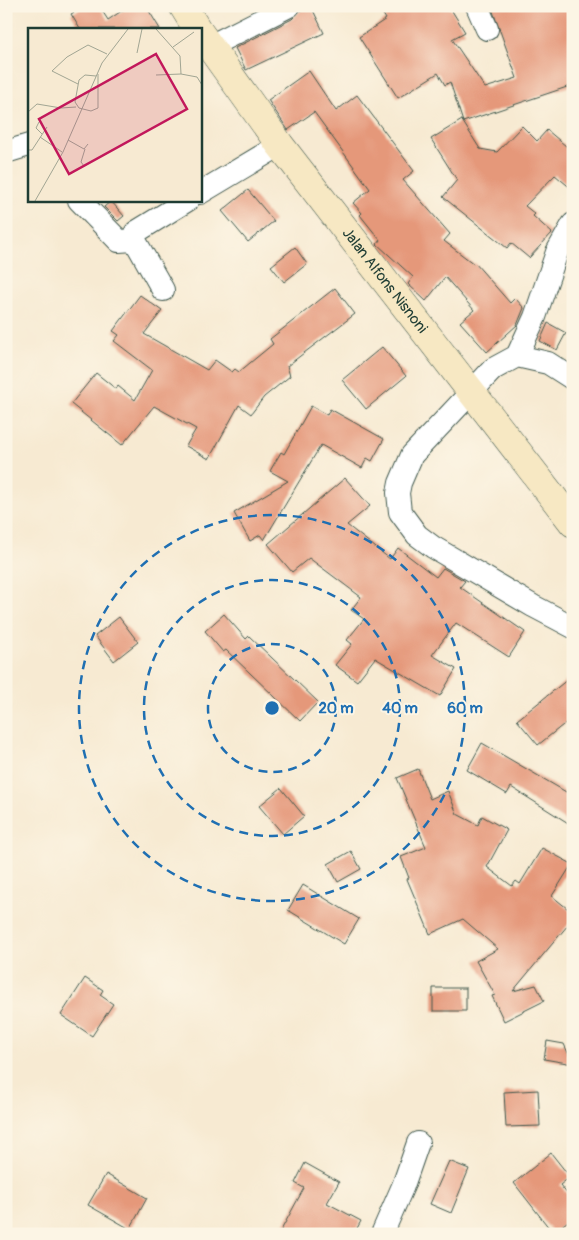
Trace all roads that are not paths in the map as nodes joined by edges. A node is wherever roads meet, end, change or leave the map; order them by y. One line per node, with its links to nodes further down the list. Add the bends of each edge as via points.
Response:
1 (183, 6): 4 (main road, Jalan Alfons Nisnoni)
2 (289, 6): 6 (street)
3 (477, 6): 5 (street)
4 (197, 28)
5 (487, 29)
6 (202, 36): 7 (main road, Jalan Alfons Nisnoni)
7 (280, 144): 10 (street); 18 (main road, Jalan Alfons Nisnoni)
8 (28, 145): 9 (street)
9 (6, 152)
10 (201, 192)
11 (80, 201): 14 (street, via 119,241)
12 (186, 201): 14 (street, via 136,232)
13 (573, 224): 16 (street, via 557,252 535,317)
14 (133, 240): 15 (street)
15 (163, 290)
16 (517, 356): 17 (street, via 548,363); 18 (street, via 493,369)
17 (573, 379)
18 (472, 391): 19 (main road, Jalan Alfons Nisnoni); 20 (street, via 412,455 400,483 400,512 417,536 433,547)
19 (573, 523)
20 (573, 627)
21 (418, 1142): 22 (street)
22 (382, 1234)

